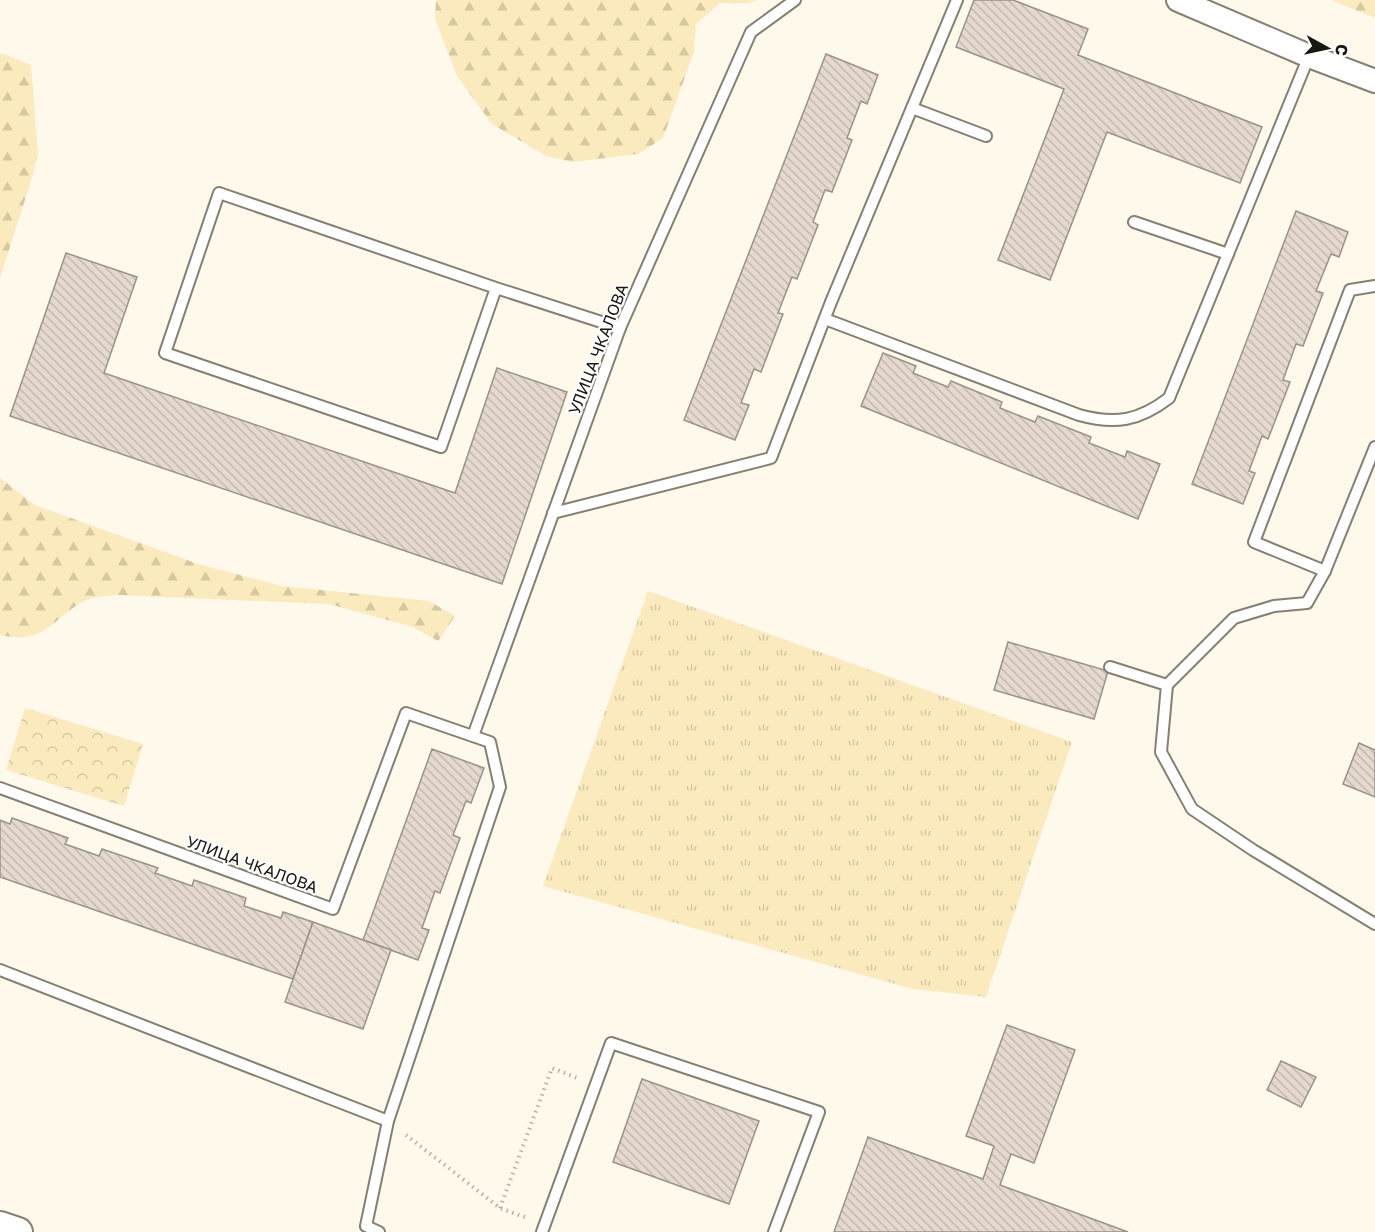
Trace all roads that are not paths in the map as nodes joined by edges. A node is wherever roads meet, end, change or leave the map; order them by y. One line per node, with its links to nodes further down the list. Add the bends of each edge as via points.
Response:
1 (795, 0): 13 (lane, УЛИЦА ЧКАЛОВА, via 751,32)
2 (957, 0): 6 (lane)
3 (1178, 0): 4 (street)
4 (1309, 56): 5 (street); 9 (lane)
5 (1375, 81)
6 (912, 108): 7 (lane); 12 (lane)
7 (986, 136)
8 (1134, 222): 9 (lane)
9 (1228, 254): 12 (lane, via 1169,398 1130,419 1102,421 1079,415)
10 (1375, 286): 16 (lane, via 1350,290 1254,542)
11 (496, 288): 11 (lane, via 441,447 165,352 219,193); 13 (lane)
12 (825, 319): 15 (lane, via 771,458)
13 (620, 328): 15 (lane, УЛИЦА ЧКАЛОВА)
14 (1375, 447): 16 (lane)
15 (553, 513): 19 (lane, УЛИЦА ЧКАЛОВА)
16 (1325, 571): 18 (lane, via 1307,603 1274,606 1234,618)
17 (1110, 668): 18 (lane)
18 (1167, 685): 21 (lane, via 1161,752 1192,809)
19 (472, 736): 20 (lane, УЛИЦА ЧКАЛОВА, via 406,713 333,909); 23 (lane, УЛИЦА ЧКАЛОВА, via 490,742 500,787)
20 (0, 788)
21 (1375, 924)
22 (0, 970): 23 (lane)
23 (388, 1121): 27 (lane, УЛИЦА ЧКАЛОВА, via 366,1226)
24 (0, 1226): 26 (street)
25 (544, 1228): 28 (lane, via 611,1043 819,1112)
26 (18, 1232)
27 (379, 1232)
28 (774, 1232)

